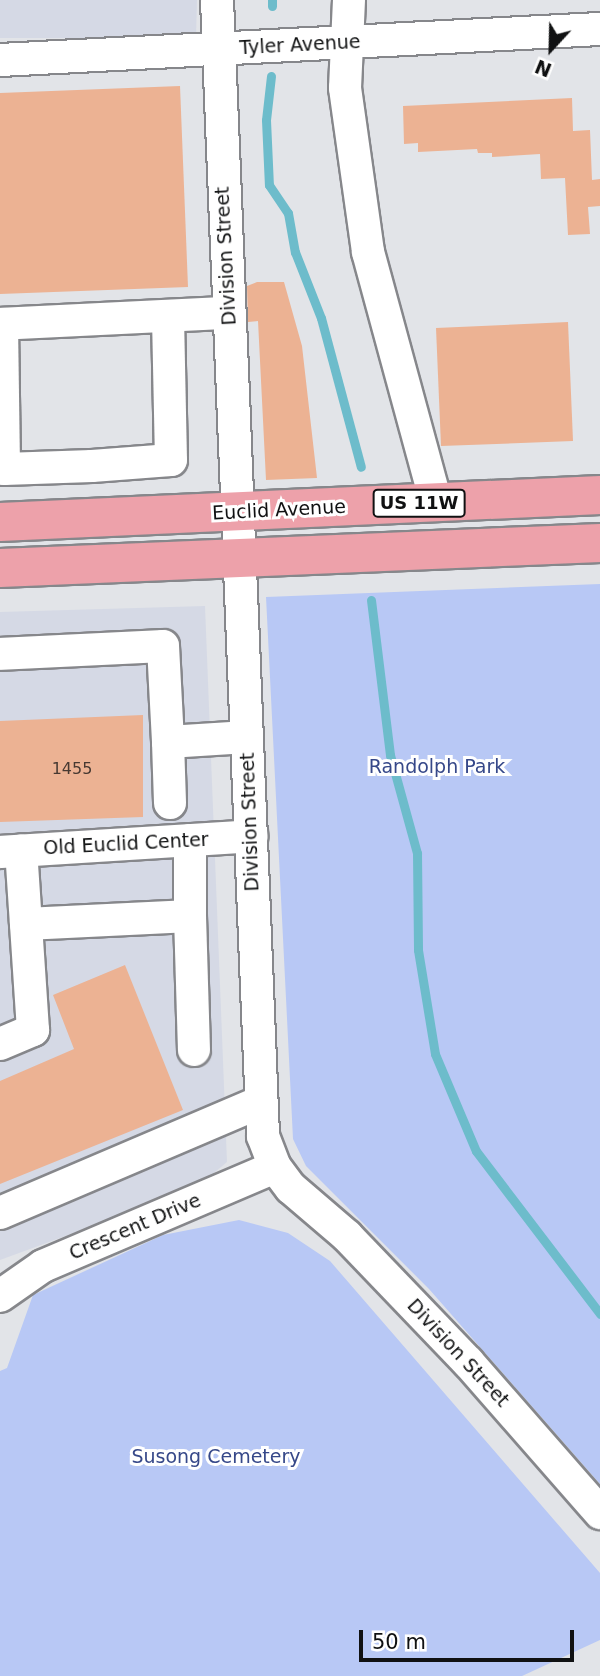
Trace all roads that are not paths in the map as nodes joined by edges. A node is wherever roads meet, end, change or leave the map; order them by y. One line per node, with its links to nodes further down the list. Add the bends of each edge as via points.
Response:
1 (217, 0): 5 (street, Division Street)
2 (349, 0): 4 (street)
3 (600, 29): 4 (street, Tyler Avenue)
4 (345, 42): 5 (street, Tyler Avenue); 12 (street, via 345,88 368,252)
5 (216, 49): 6 (street, Tyler Avenue); 7 (street, Division Street)
6 (0, 60)
7 (228, 313): 8 (street); 13 (street, Division Street)
8 (168, 316): 9 (street); 10 (street, via 171,460 4,469)
9 (1, 324): 10 (street)
10 (1, 443)
11 (600, 495): 12 (main road, Euclid Avenue / US 11W)
12 (436, 503): 13 (main road, Euclid Avenue / US 11W)
13 (238, 512): 14 (main road, Euclid Avenue / US 11W); 16 (street, Division Street)
14 (0, 522)
15 (600, 543): 16 (main road)
16 (240, 558): 17 (main road); 19 (street, Division Street)
17 (0, 568)
18 (0, 654): 20 (street, via 163,646)
19 (247, 737): 20 (street); 22 (street, Division Street)
20 (168, 742): 21 (street)
21 (170, 803)
22 (251, 836): 23 (street, Old Euclid Center); 29 (street, Division Street)
23 (190, 840): 24 (street, Old Euclid Center); 25 (street)
24 (10, 851): 26 (street)
25 (190, 916): 26 (street); 28 (street)
26 (26, 924): 27 (street, via 33,1031)
27 (0, 1044)
28 (194, 1050)
29 (260, 1102): 30 (street, Division Street, via 263,1136); 31 (street)
30 (275, 1167): 32 (street, Crescent Drive, via 43,1266); 33 (street, Division Street, via 468,1362)
31 (0, 1213)
32 (0, 1296)
33 (600, 1513)

